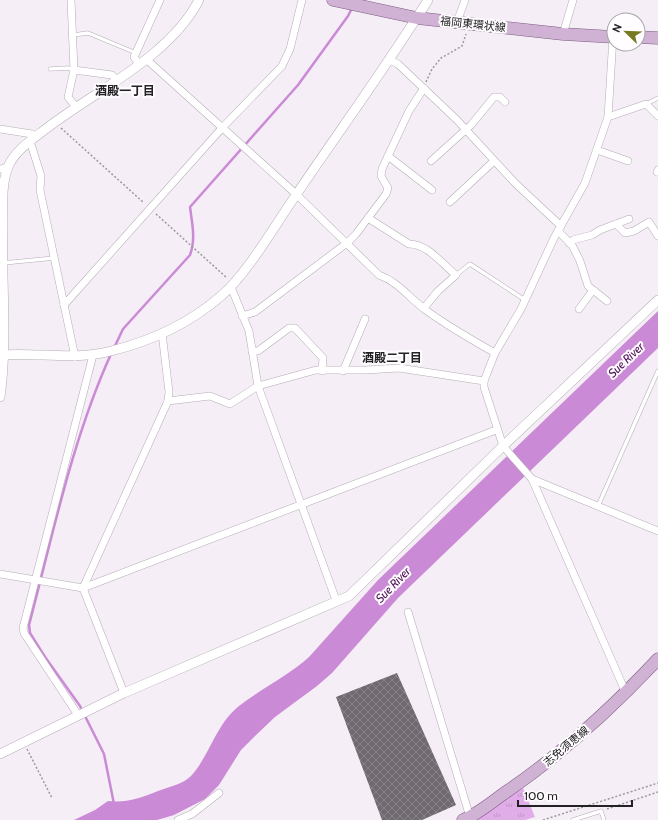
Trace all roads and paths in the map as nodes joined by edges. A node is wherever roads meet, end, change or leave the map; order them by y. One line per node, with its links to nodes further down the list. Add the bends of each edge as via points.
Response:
1 (71, 0): 12 (street)
2 (160, 0): 17 (street)
3 (199, 0): 19 (street, via 182,27)
4 (302, 0): 31 (street, via 290,49 282,66)
5 (333, 0): 9 (main road, 福岡東環状線)
6 (428, 0): 9 (street)
7 (465, 0): 10 (street)
8 (573, 0): 11 (street)
9 (417, 18): 10 (main road, 福岡東環状線); 18 (street)
10 (463, 23): 11 (main road, 福岡東環状線); 23 (path, via 462,46 441,58)
11 (563, 34): 13 (main road, 福岡東環状線)
12 (74, 36): 17 (lane, via 88,33); 21 (street)
13 (606, 37)
14 (646, 37): 15 (main road)
15 (658, 38)
16 (613, 52): 29 (street)
17 (136, 53): 19 (street, via 134,57)
18 (390, 60): 23 (street); 42 (street)
19 (142, 62): 22 (street); 31 (street)
20 (50, 69): 21 (lane)
21 (74, 70): 22 (street, via 112,75); 27 (street, via 68,96)
22 (116, 79): 27 (street)
23 (424, 88): 33 (street); 36 (street, via 409,110)
24 (658, 98): 26 (lane)
25 (505, 102): 33 (street, via 500,97 494,97)
26 (646, 104): 28 (street); 29 (street)
27 (76, 107): 30 (street)
28 (658, 116)
29 (608, 118): 35 (street)
30 (55, 121): 34 (street); 44 (path)
31 (222, 128): 42 (street); 44 (street)
32 (0, 129): 34 (street, via 32,134)
33 (466, 130): 37 (street); 38 (street)
34 (32, 139): 40 (street); 53 (street)
35 (597, 150): 39 (street); 48 (street, via 585,184)
36 (388, 156): 41 (street); 45 (street, via 382,169 382,176 388,188)
37 (431, 161)
38 (494, 161): 43 (street); 48 (street)
39 (628, 161)
40 (4, 168): 50 (street)
41 (432, 190)
42 (296, 194): 51 (street); 56 (street)
43 (450, 202)
44 (150, 209): 56 (path); 61 (street)
45 (368, 218): 51 (street); 55 (street, via 409,244 423,247)
46 (629, 219): 47 (street)
47 (616, 224): 49 (street, via 628,232 649,222); 52 (street)
48 (559, 228): 52 (street); 58 (street)
49 (658, 236)
50 (1, 238): 54 (street)
51 (347, 243): 62 (street, via 379,275 390,279); 64 (street, via 255,312)
52 (570, 243): 57 (street, via 580,261 585,281)
53 (55, 258): 54 (lane); 61 (street)
54 (1, 265): 69 (street)
55 (456, 275): 58 (lane, via 470,264); 62 (street)
56 (232, 285): 64 (street); 66 (street, via 198,314)
57 (593, 290): 60 (street); 63 (street)
58 (525, 300): 68 (street)
59 (658, 300): 80 (street)
60 (607, 302)
61 (64, 305): 71 (street)
62 (424, 308): 68 (street)
63 (579, 308)
64 (242, 316): 67 (street, via 249,331)
65 (365, 319): 73 (street)
66 (162, 333): 70 (street); 78 (street)
67 (252, 351): 72 (street, via 258,351 289,328 295,328 323,358); 76 (street)
68 (495, 353): 75 (street)
69 (2, 354): 71 (street); 77 (street)
70 (93, 355): 71 (street); 86 (street)
71 (75, 357)
72 (322, 371): 73 (street); 76 (street, via 316,370)
73 (343, 371): 75 (street, via 399,368)
74 (658, 371): 83 (lane)
75 (484, 381): 79 (street)
76 (258, 386): 78 (street, via 230,404 210,396); 82 (street)
77 (0, 397)
78 (168, 401): 87 (street)
79 (496, 430): 80 (street); 82 (street)
80 (504, 449): 81 (street); 88 (street, via 366,581 349,596)
81 (530, 477): 83 (street); 92 (street)
82 (301, 505): 87 (street); 88 (street)
83 (598, 506): 84 (street)
84 (658, 532)
85 (0, 574): 86 (street)
86 (36, 580): 87 (street); 93 (street, via 23,628 24,633)
87 (83, 588): 91 (street)
88 (336, 600): 91 (street, via 209,658)
89 (408, 612): 101 (street)
90 (658, 658): 92 (main road, 志免須恵線)
91 (124, 693): 93 (street)
92 (626, 693): 101 (main road, 志免須恵線, via 534,773)
93 (78, 715): 94 (street)
94 (24, 742): 95 (street); 99 (path)
95 (0, 754)
96 (658, 783): 103 (path)
97 (658, 792): 100 (path)
98 (219, 793): 102 (street, via 192,814)
99 (52, 798)
100 (601, 811): 104 (lane); 105 (lane)
101 (468, 819)
102 (178, 820)
103 (543, 820)
104 (573, 820)
105 (604, 820)

